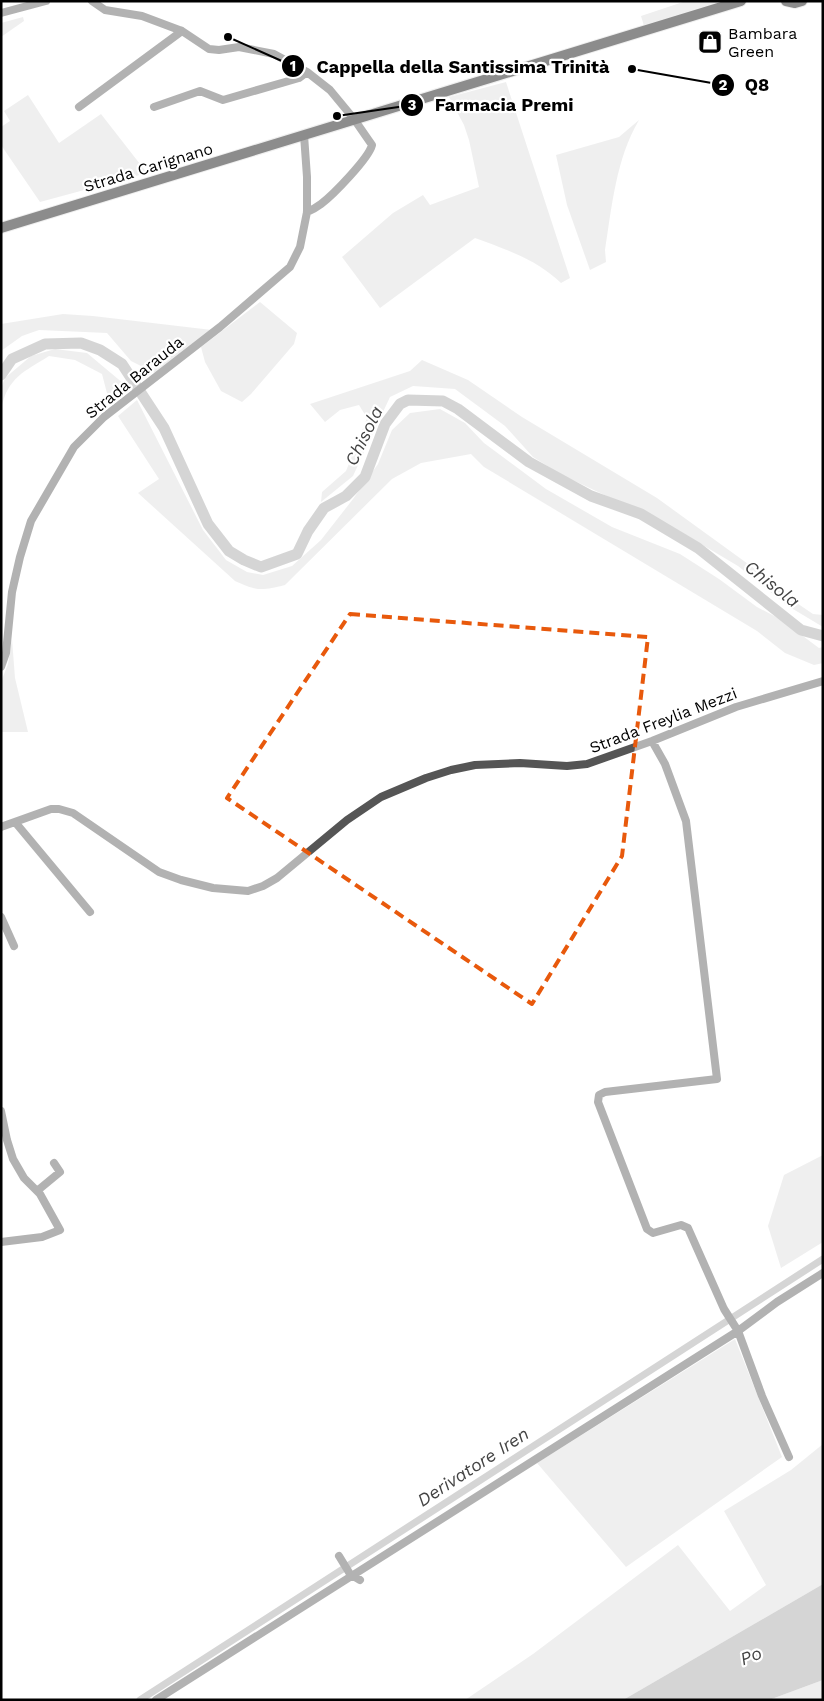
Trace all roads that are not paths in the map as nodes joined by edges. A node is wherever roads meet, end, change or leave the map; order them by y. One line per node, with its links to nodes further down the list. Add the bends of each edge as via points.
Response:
1 (46, 1): 6 (street)
2 (92, 1): 7 (street, via 105,10 142,16)
3 (741, 1): 11 (main road)
4 (786, 1): 5 (main road)
5 (802, 1)
6 (1, 13)
7 (182, 31): 8 (street, via 209,49 240,47 274,54); 9 (street)
8 (307, 72): 10 (street, via 299,78 223,100 200,91); 11 (street, via 330,90)
9 (80, 107)
10 (154, 107)
11 (354, 119): 12 (main road, Strada Carignano); 13 (street, via 370,140 371,150 349,177 321,204)
12 (304, 135): 13 (street, Strada Barauda); 14 (main road, Strada Carignano)
13 (307, 212): 15 (street, Strada Barauda, via 300,247 290,266 74,446 31,521 12,592 6,653)
14 (1, 228)
15 (1, 667)
16 (823, 681): 17 (street, Strada Freylia Mezzi, via 736,706)
17 (652, 741): 18 (street, Strada Freylia Mezzi, via 587,764 475,765 426,778 381,797 347,820 277,878 248,891 213,888 159,872 73,813 59,808); 28 (street, via 665,764 686,821 718,1079 605,1092 600,1094 598,1102 647,1229 653,1233 681,1225 688,1228 724,1309)
18 (15, 822): 19 (street, Strada Freylia Mezzi); 20 (street)
19 (1, 827)
20 (90, 912)
21 (1, 917): 22 (street)
22 (14, 946)
23 (1, 1111): 25 (street, via 13,1159 24,1178)
24 (54, 1163): 25 (street, via 60,1172)
25 (37, 1191): 26 (street, via 60,1230 42,1237)
26 (1, 1242)
27 (823, 1273): 28 (street)
28 (738, 1331): 29 (street, via 762,1396); 31 (street)
29 (790, 1457)
30 (339, 1556): 31 (street)
31 (355, 1577): 32 (street)
32 (156, 1700)

